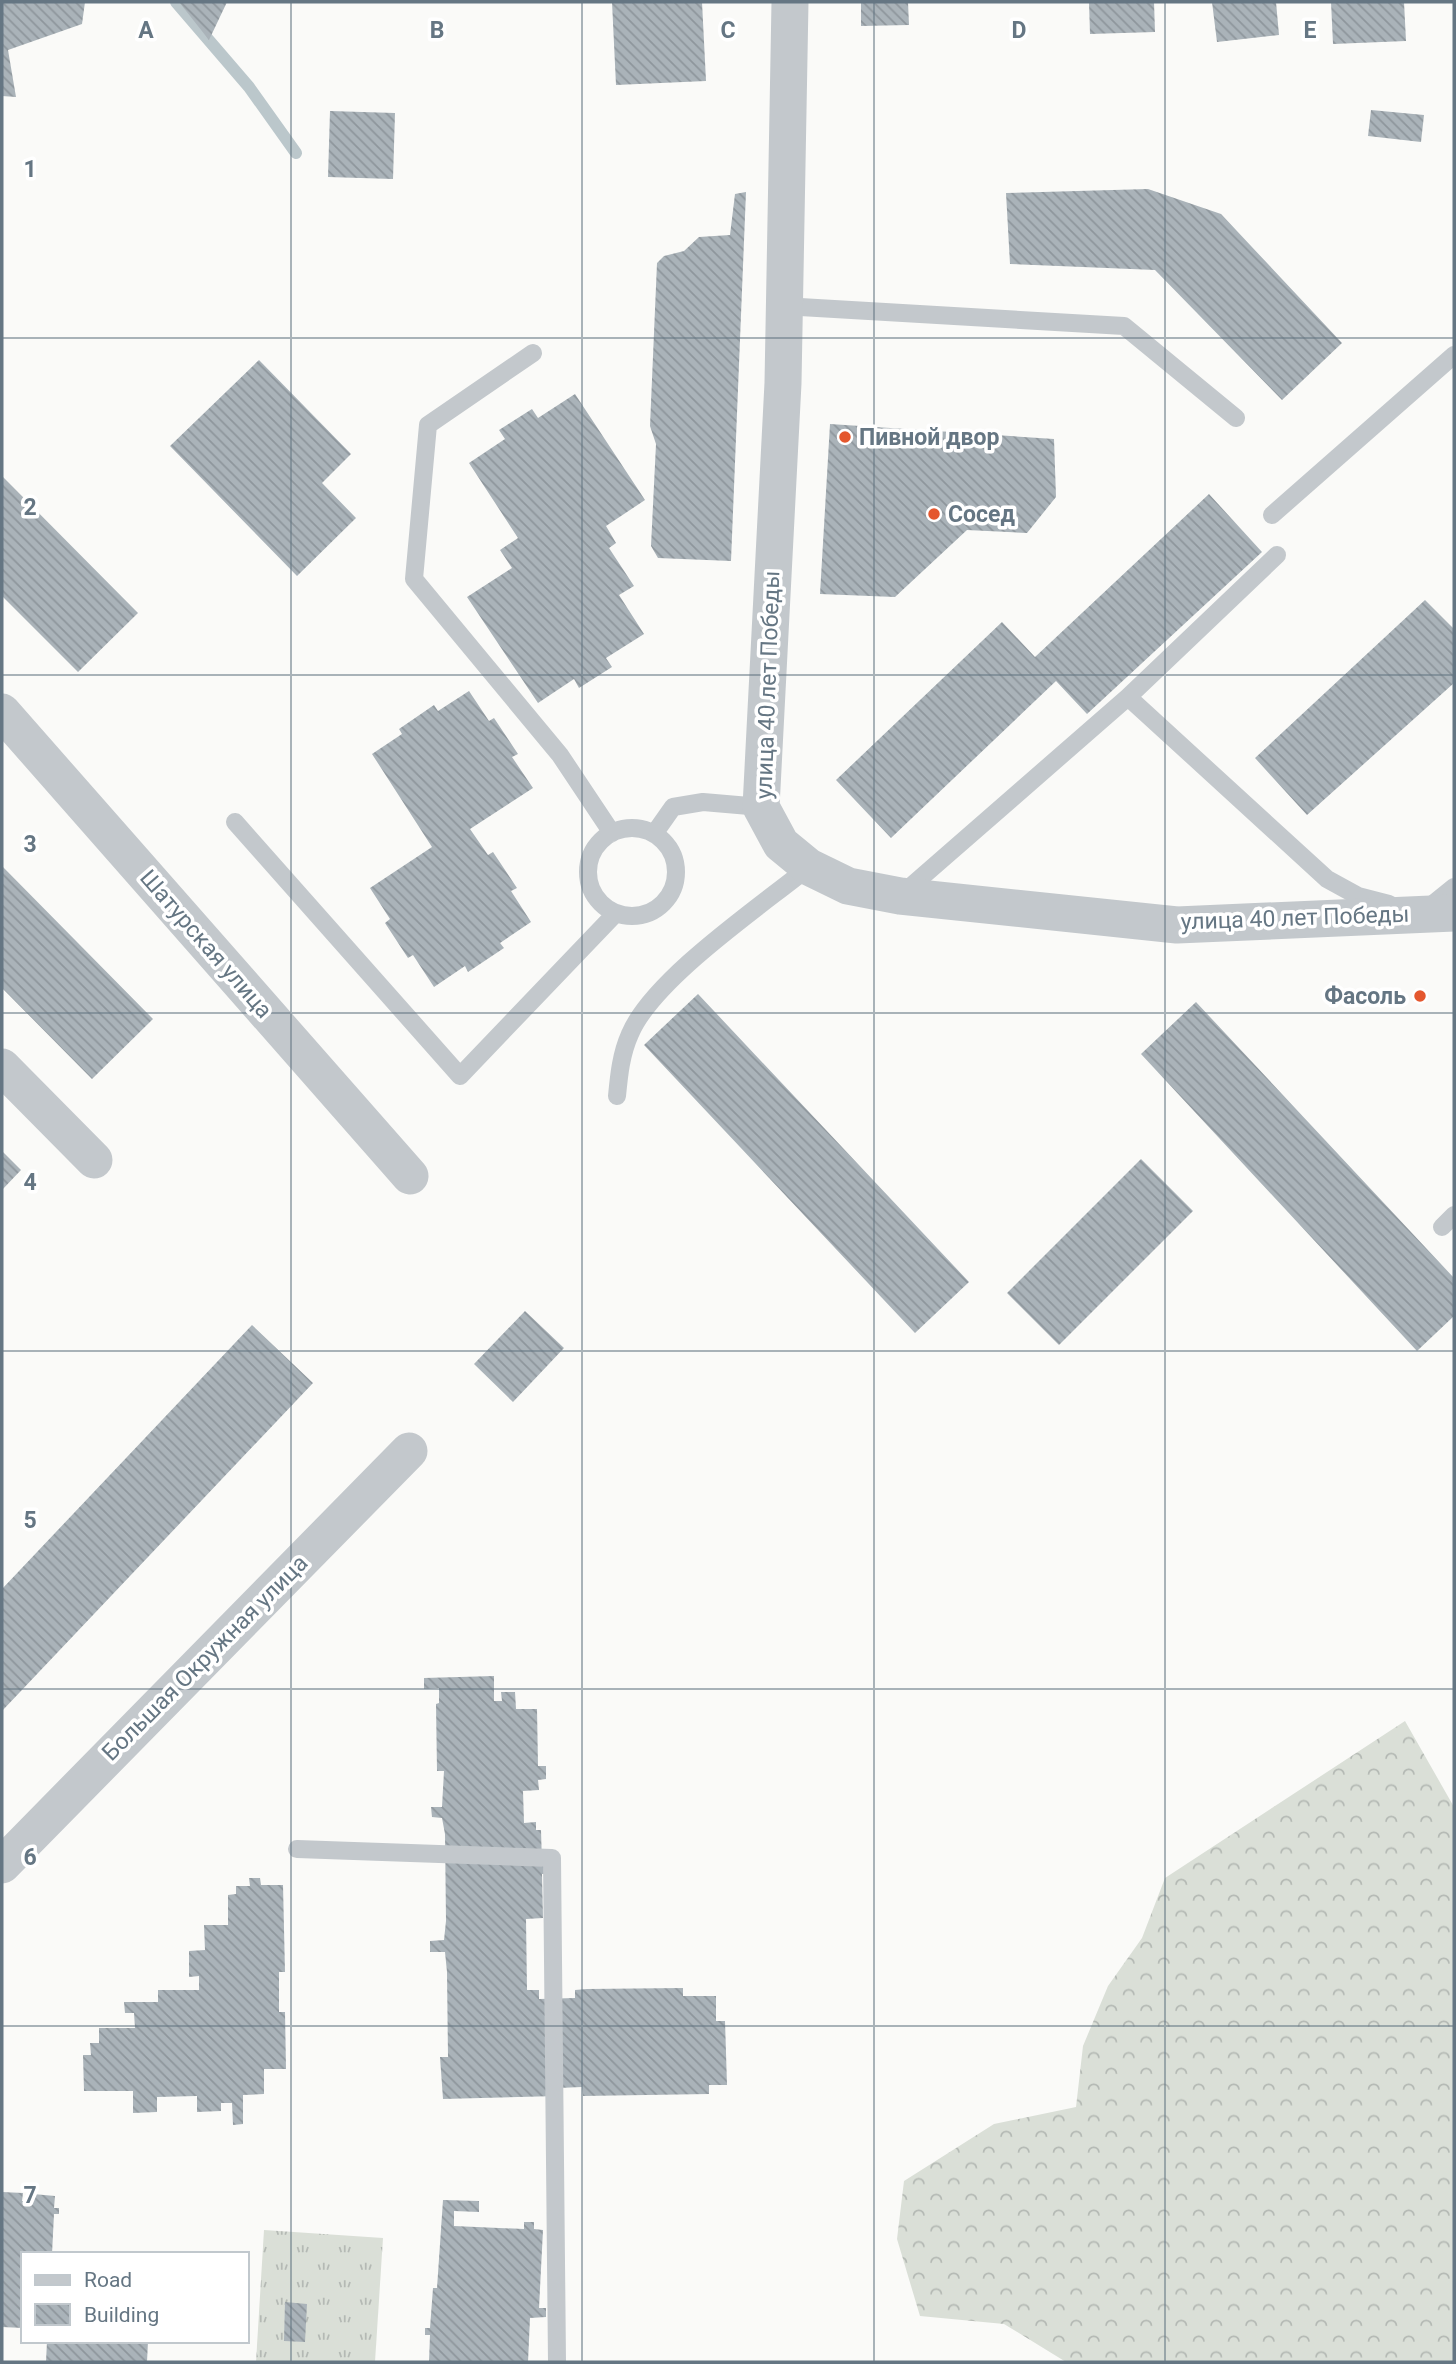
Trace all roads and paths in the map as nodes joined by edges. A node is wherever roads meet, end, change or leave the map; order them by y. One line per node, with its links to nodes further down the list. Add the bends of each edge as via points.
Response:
1 (790, 2): 2 (street, улица 40 лет Победы)
2 (783, 306): 5 (lane, via 1124,326); 10 (street, улица 40 лет Победы)
3 (533, 352): 12 (lane, via 428,425 414,579 560,755)
4 (1454, 355): 6 (lane)
5 (1236, 418)
6 (1272, 515)
7 (1277, 555): 8 (lane)
8 (1128, 697): 16 (lane); 17 (lane, via 1327,879 1357,896)
9 (2, 712): 22 (street, Шатурская улица)
10 (761, 807): 13 (lane, via 703,802 673,807); 14 (street, улица 40 лет Победы, via 781,844)
11 (235, 822): 18 (lane, via 460,1076)
12 (612, 832): 13 (lane, via 626,828); 18 (lane, via 592,853 589,881 603,906)
13 (654, 834): 18 (lane, via 673,856 674,885 668,898 645,914)
14 (809, 867): 16 (street, улица 40 лет Победы, via 848,886); 20 (lane, via 674,976 649,1003 630,1032)
15 (1454, 887): 17 (lane)
16 (900, 896): 17 (street, улица 40 лет Победы, via 1177,925)
17 (1438, 913)
18 (616, 914)
19 (2, 1067): 21 (street)
20 (617, 1096)
21 (94, 1160)
22 (410, 1176)
23 (409, 1451): 25 (street, Большая Окружная улица)
24 (297, 1849): 26 (lane, via 552,1858)
25 (2, 1865)
26 (557, 2362)

